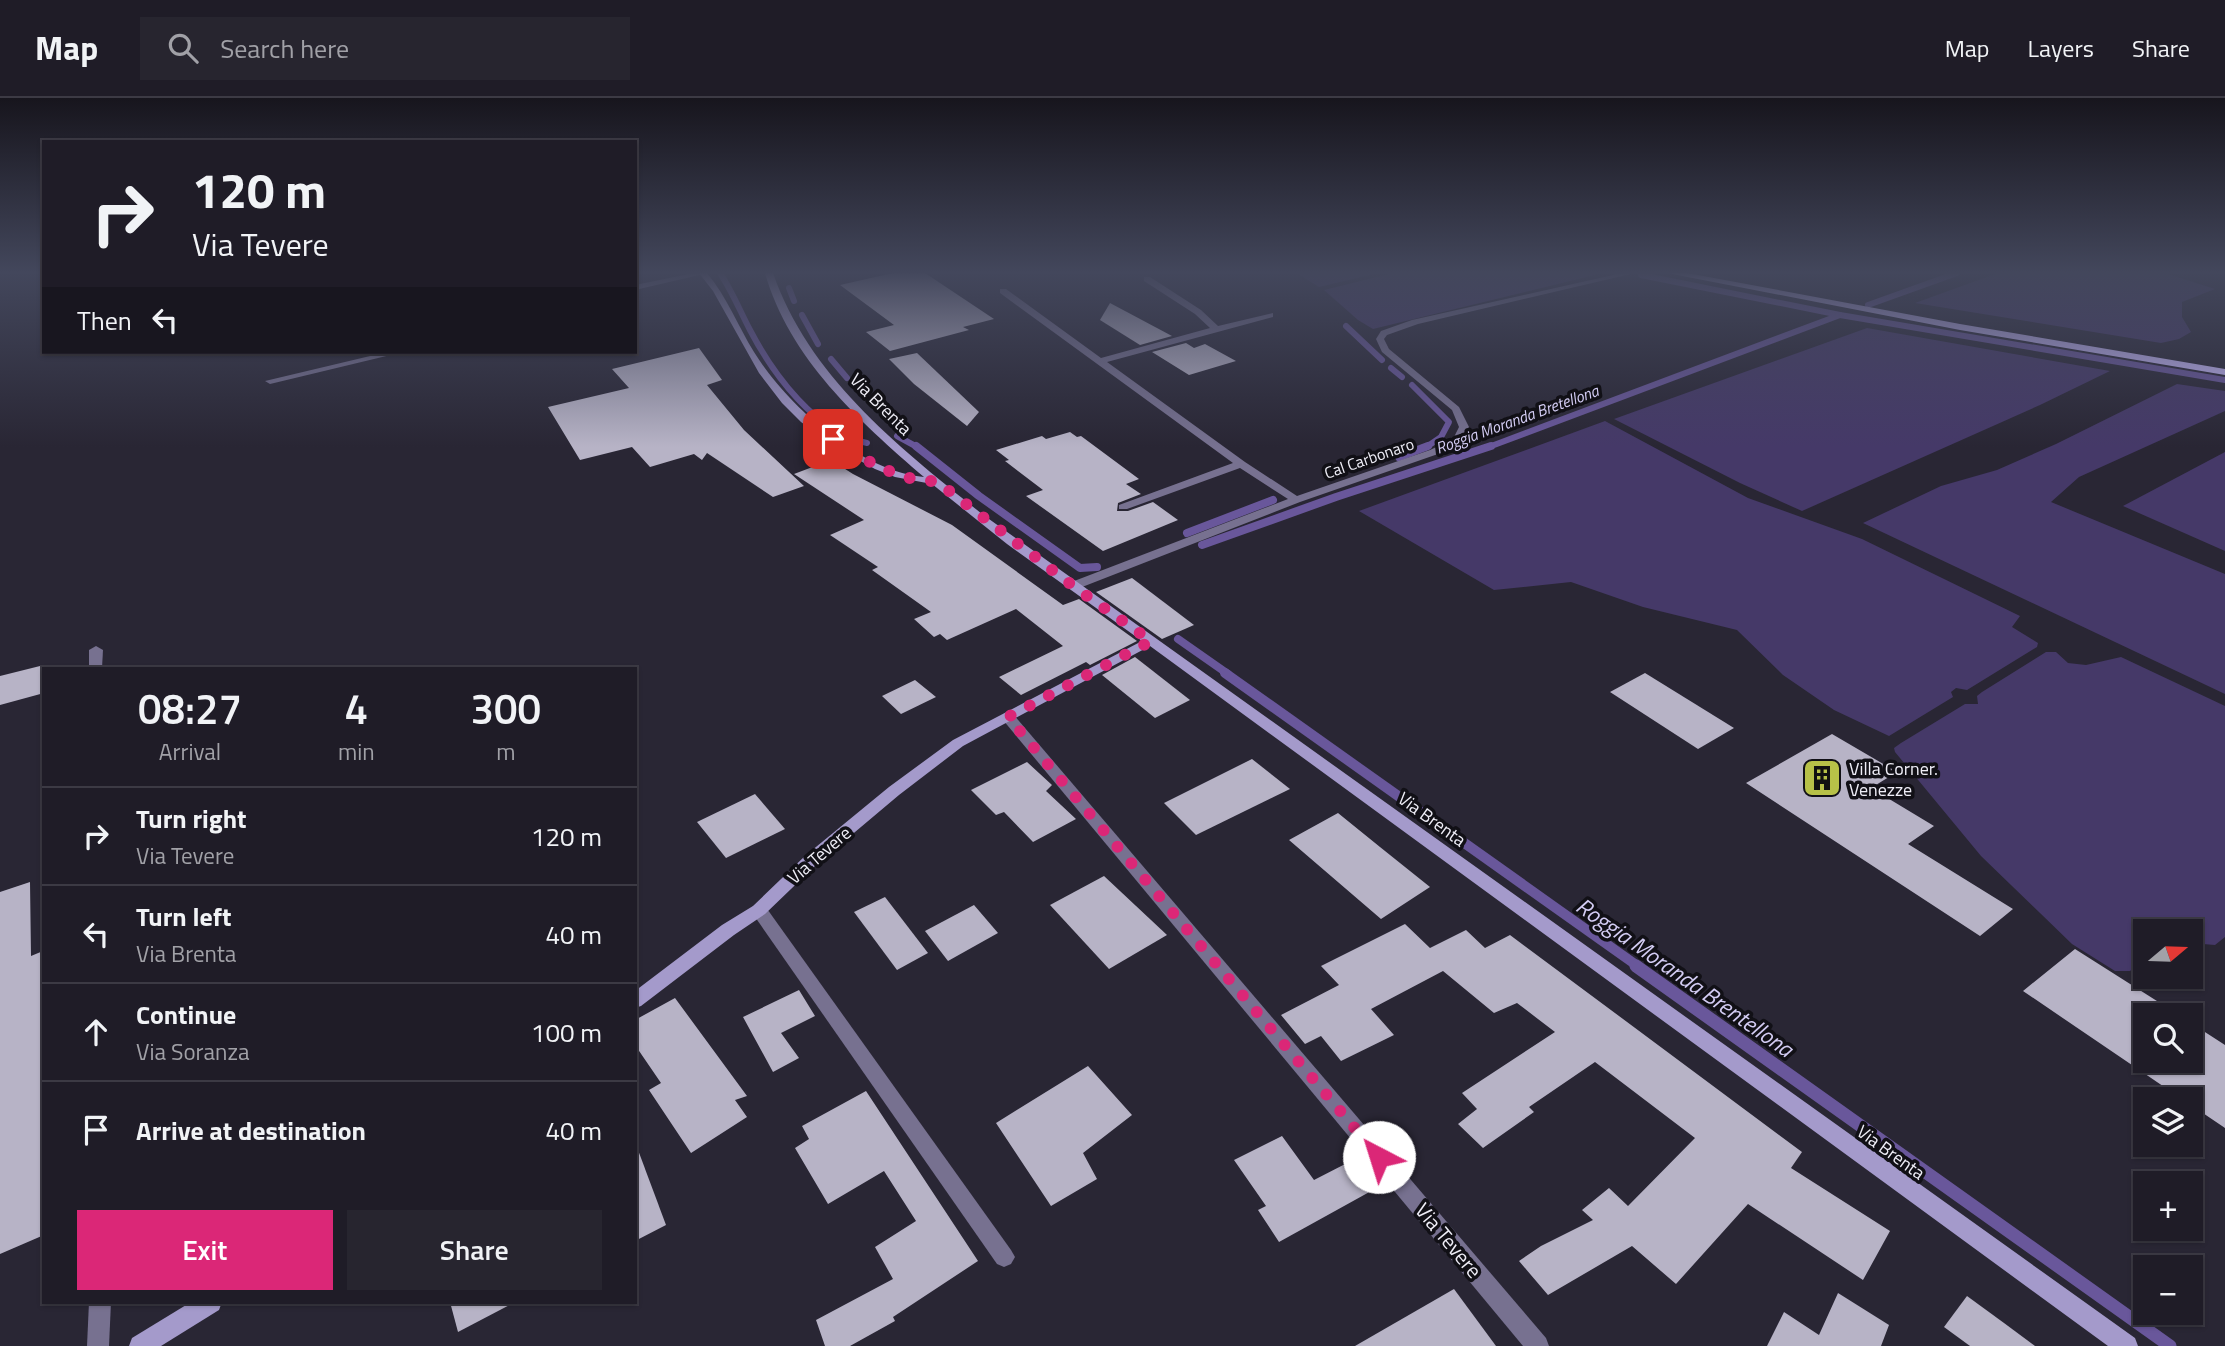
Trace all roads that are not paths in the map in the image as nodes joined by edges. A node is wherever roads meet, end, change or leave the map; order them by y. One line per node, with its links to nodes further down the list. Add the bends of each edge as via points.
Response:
1 (738, 331): 12 (street, via 791,408 820,431 876,465 920,481)
2 (795, 331): 12 (street, Via Brenta, via 846,399)
3 (1057, 331): 8 (street)
4 (1208, 331): 8 (street)
5 (1392, 331): 13 (street, Cal Carbonaro, via 1380,339 1385,350 1455,409 1464,427 1461,434 1449,446)
6 (1983, 331): 9 (main road)
7 (389, 354): 10 (street)
8 (1098, 362): 11 (street)
9 (2225, 372)
10 (270, 381)
11 (1241, 464): 13 (street); 14 (street)
12 (936, 481): 15 (street, Via Brenta)
13 (1296, 500): 15 (street, Cal Carbonaro)
14 (1124, 507)
15 (1073, 586): 16 (street, Via Brenta)
16 (1151, 641): 19 (street, Via Tevere); 28 (street, Via Brenta)
17 (96, 650): 18 (street)
18 (96, 667)
19 (1008, 717): 20 (street, Via Tevere, via 958,743 894,791); 27 (street, Via Tevere)
20 (759, 910): 21 (street, Via Tevere); 22 (street)
21 (637, 999)
22 (1004, 1257)
23 (100, 1304): 25 (street)
24 (208, 1304): 26 (street)
25 (98, 1346)
26 (140, 1346)
27 (1538, 1346)
28 (2127, 1346)

